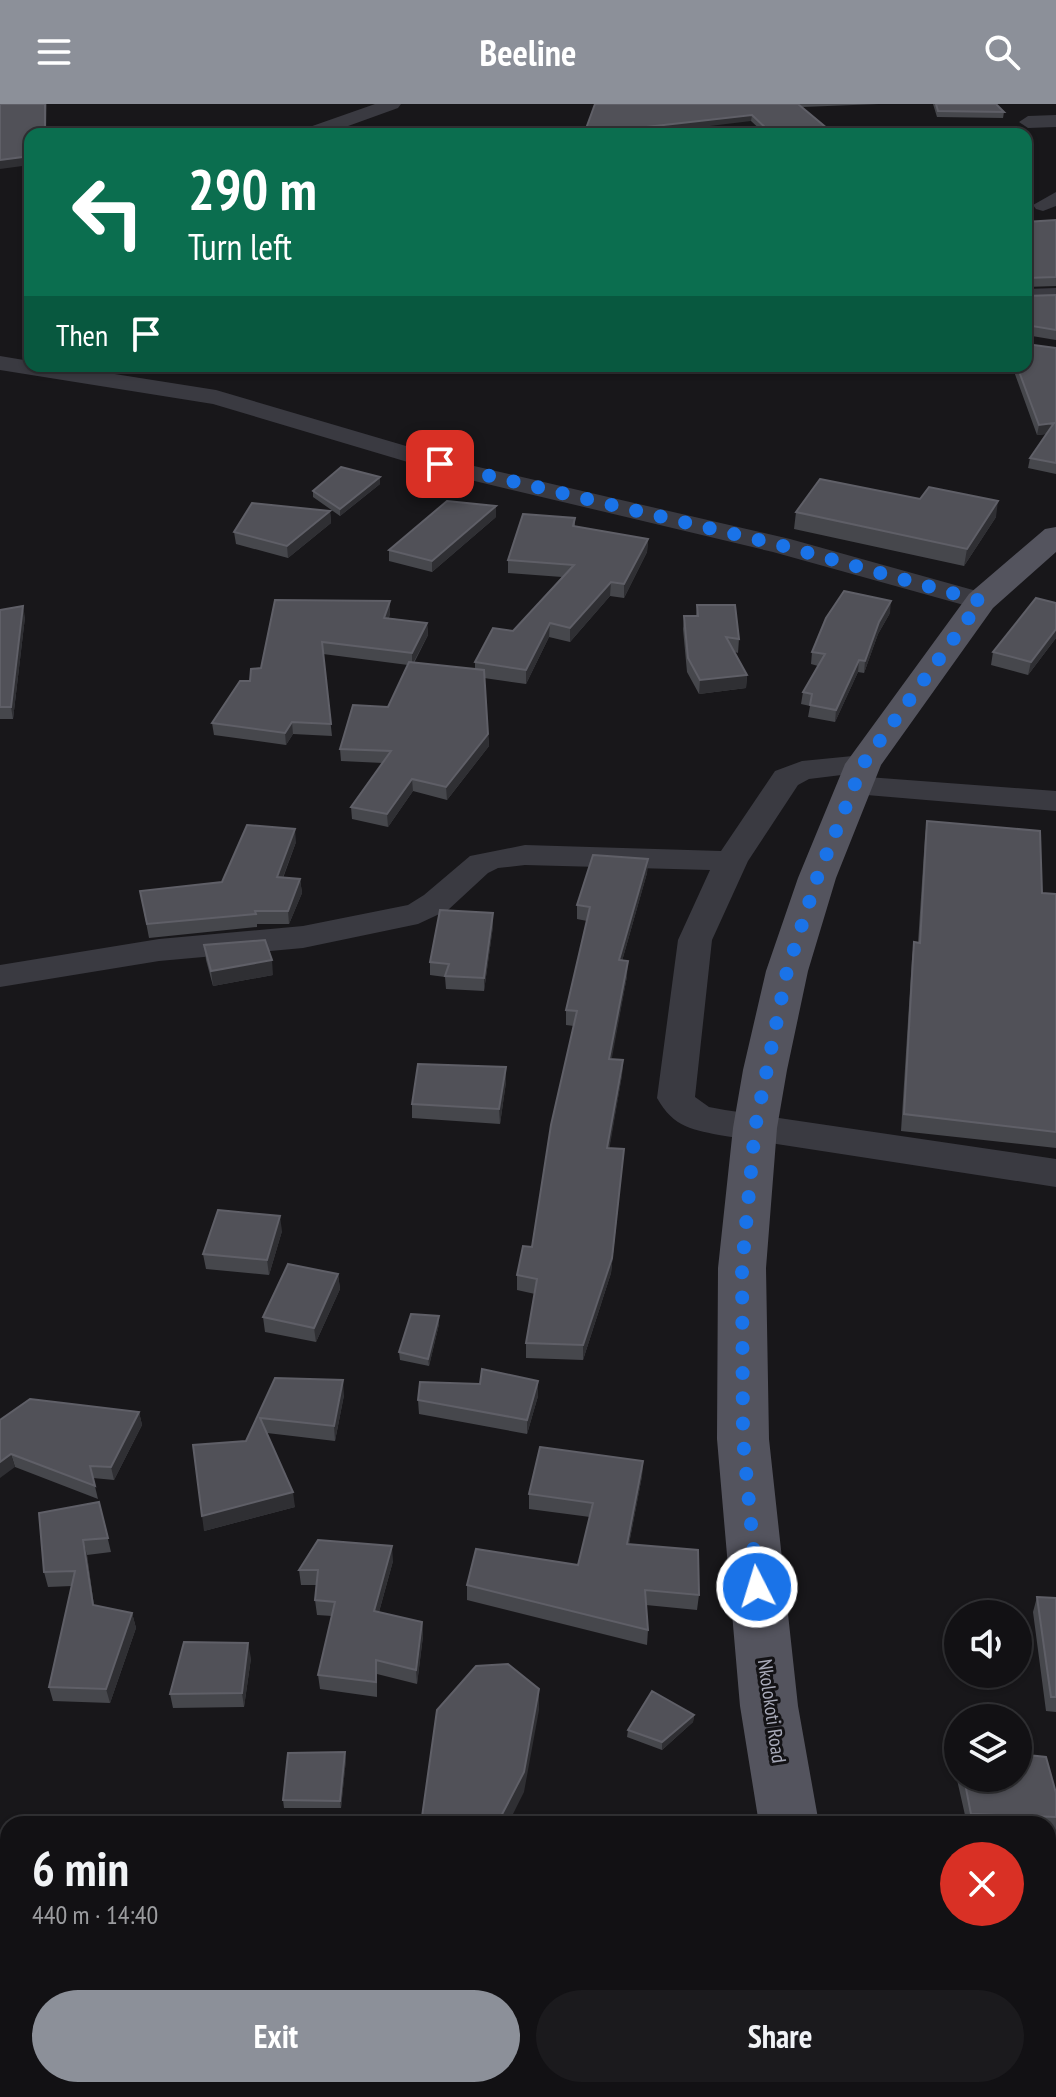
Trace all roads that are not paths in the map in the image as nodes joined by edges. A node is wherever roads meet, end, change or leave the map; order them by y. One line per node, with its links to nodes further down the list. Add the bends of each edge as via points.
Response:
1 (392, 104): 4 (street)
2 (1056, 121): 3 (street)
3 (1028, 122)
4 (325, 128)
5 (1056, 295): 6 (street)
6 (1032, 296)
7 (0, 363): 8 (street)
8 (24, 367)
9 (57, 372): 11 (street, via 216,397 467,472 767,541)
10 (1056, 536): 11 (main road, Nkolokoti Road)
11 (981, 601): 12 (main road, Nkolokoti Road)
12 (859, 775): 13 (street, via 973,798); 14 (street, via 802,770 786,778); 16 (main road, Nkolokoti Road, via 787,971)
13 (1056, 801)
14 (731, 861): 15 (street, via 497,858 477,865 436,906 418,913 303,937 159,950); 16 (street, via 695,940 676,1098 693,1117)
15 (0, 976)
16 (755, 1128): 17 (street); 18 (main road, Nkolokoti Road, via 742,1268 743,1439 769,1706)
17 (1056, 1173)
18 (788, 1816)

